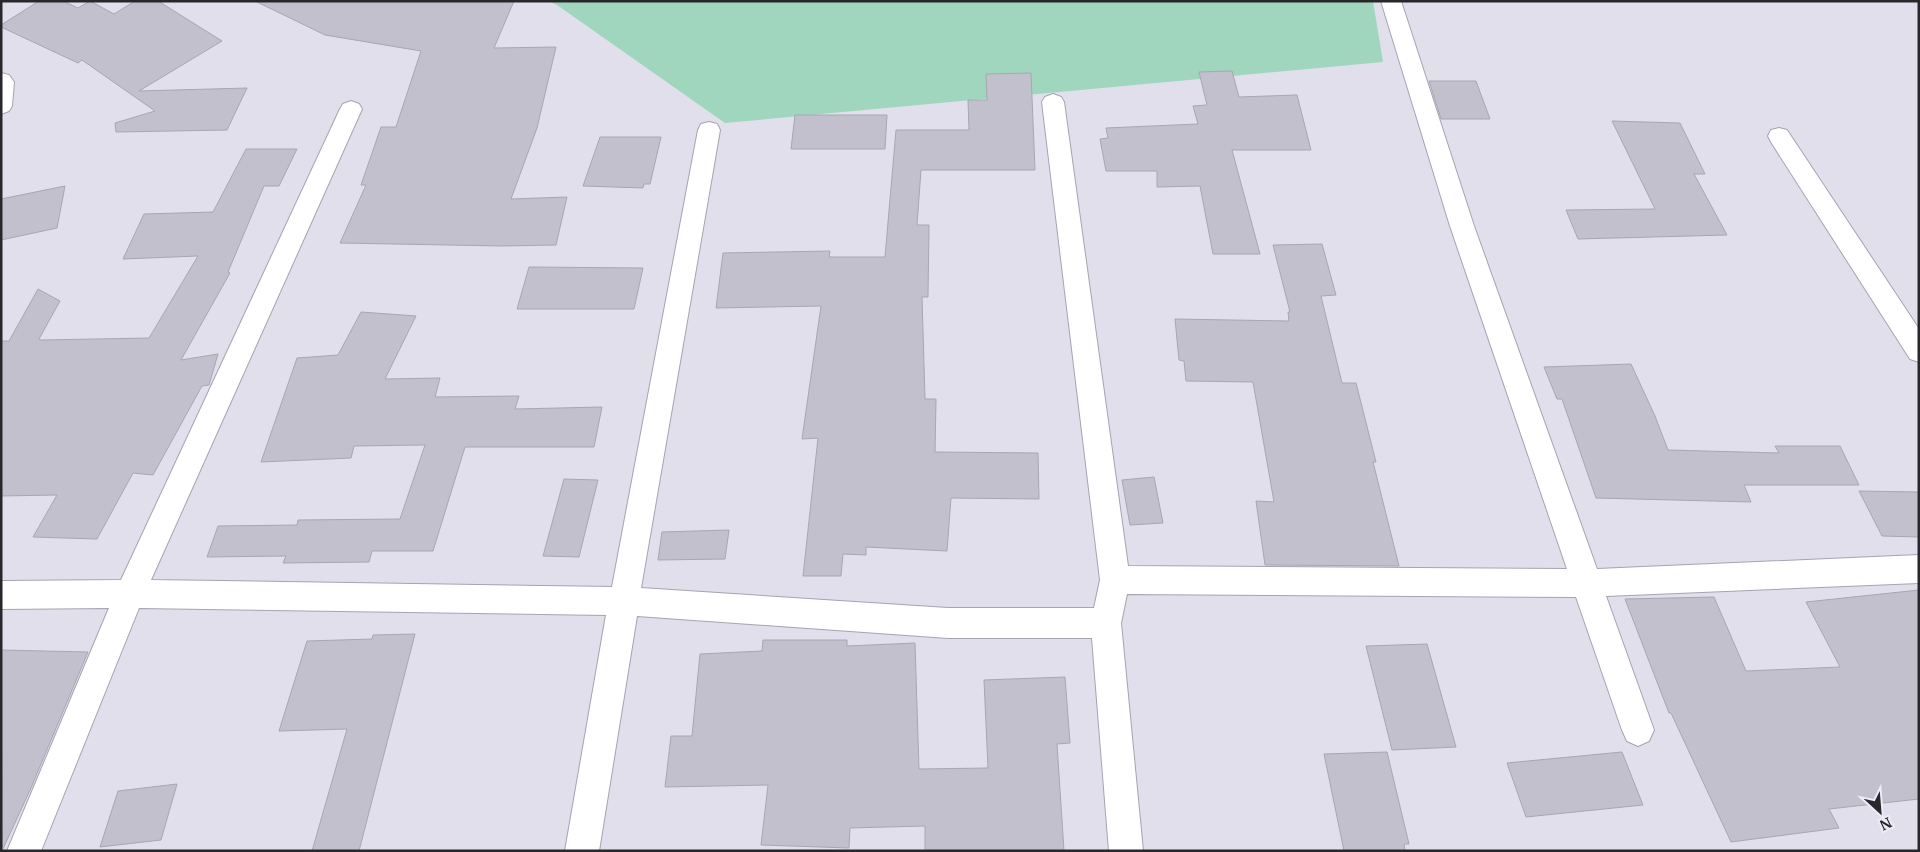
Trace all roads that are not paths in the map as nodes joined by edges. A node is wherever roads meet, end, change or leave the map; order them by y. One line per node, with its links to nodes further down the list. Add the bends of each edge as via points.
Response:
1 (1390, 1): 11 (street, via 1462,226)
2 (1, 80): 4 (street)
3 (1053, 102): 10 (street)
4 (1, 106)
5 (351, 108): 12 (street)
6 (709, 130): 14 (street)
7 (1779, 136): 8 (street)
8 (1919, 351)
9 (1919, 569): 11 (street)
10 (1115, 580): 11 (street); 15 (street)
11 (1587, 583): 16 (street)
12 (130, 594): 13 (street); 14 (street); 17 (street)
13 (1, 595)
14 (624, 601): 15 (street, via 948,623); 18 (street)
15 (1106, 623): 19 (street)
16 (1638, 730)
17 (24, 851)
18 (582, 851)
19 (1126, 851)

